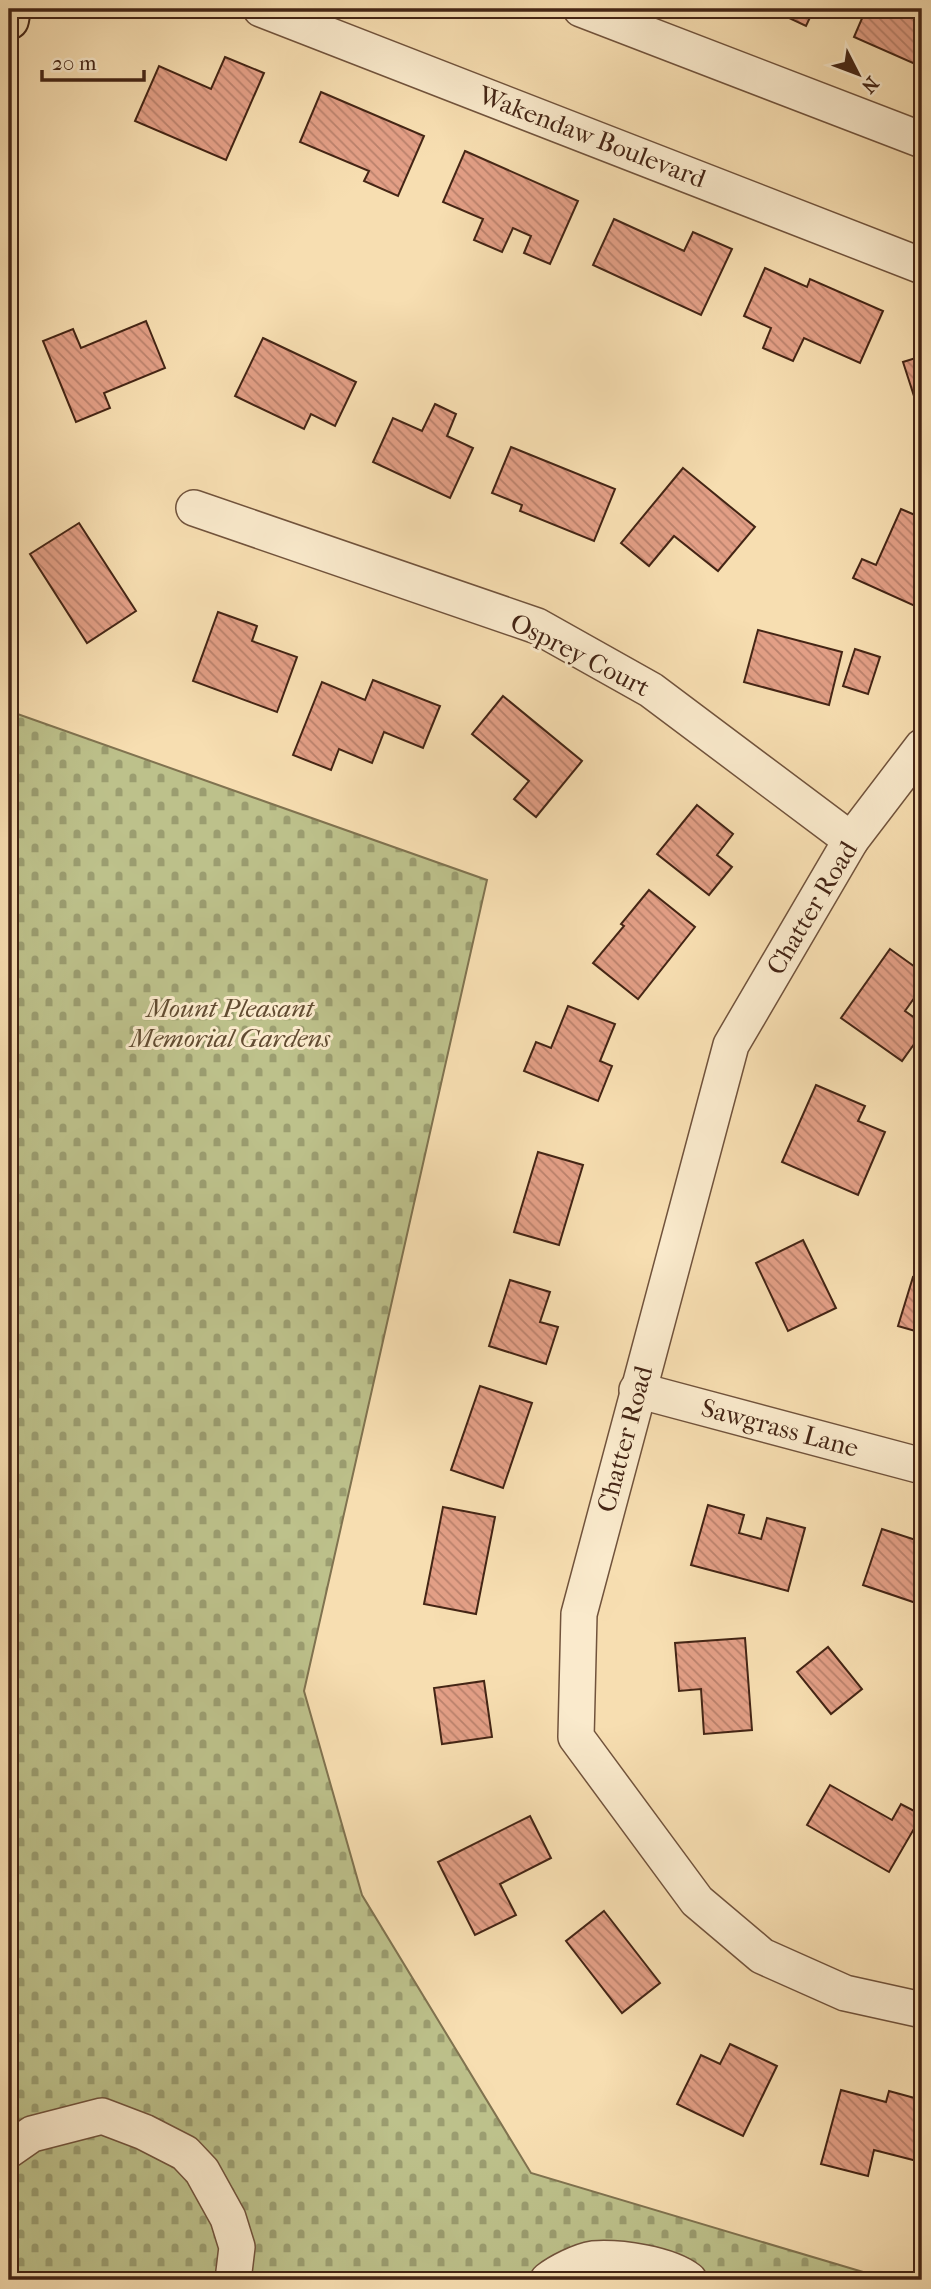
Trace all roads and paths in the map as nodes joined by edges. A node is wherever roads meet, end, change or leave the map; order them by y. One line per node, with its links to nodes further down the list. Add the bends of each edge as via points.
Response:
1 (11, 9): 4 (main road)
2 (261, 9): 6 (street, Wakendaw Boulevard)
3 (581, 9): 5 (street)
4 (9, 20)
5 (922, 140)
6 (922, 266)
7 (194, 508): 9 (street, Osprey Court, via 537,626 651,690)
8 (922, 747): 9 (street, Chatter Road)
9 (851, 840): 10 (street, Chatter Road, via 731,1045)
10 (638, 1390): 11 (street, Sawgrass Lane); 12 (street, Chatter Road, via 579,1614 576,1737 697,1901 762,1956 845,1993)
11 (922, 1466)
12 (922, 2010)
13 (9, 2150): 14 (street, via 32,2134 102,2116 186,2153 202,2171 228,2218 237,2247)
14 (233, 2280)
15 (548, 2280): 16 (street, via 590,2259 616,2259 681,2274)
16 (689, 2280)

